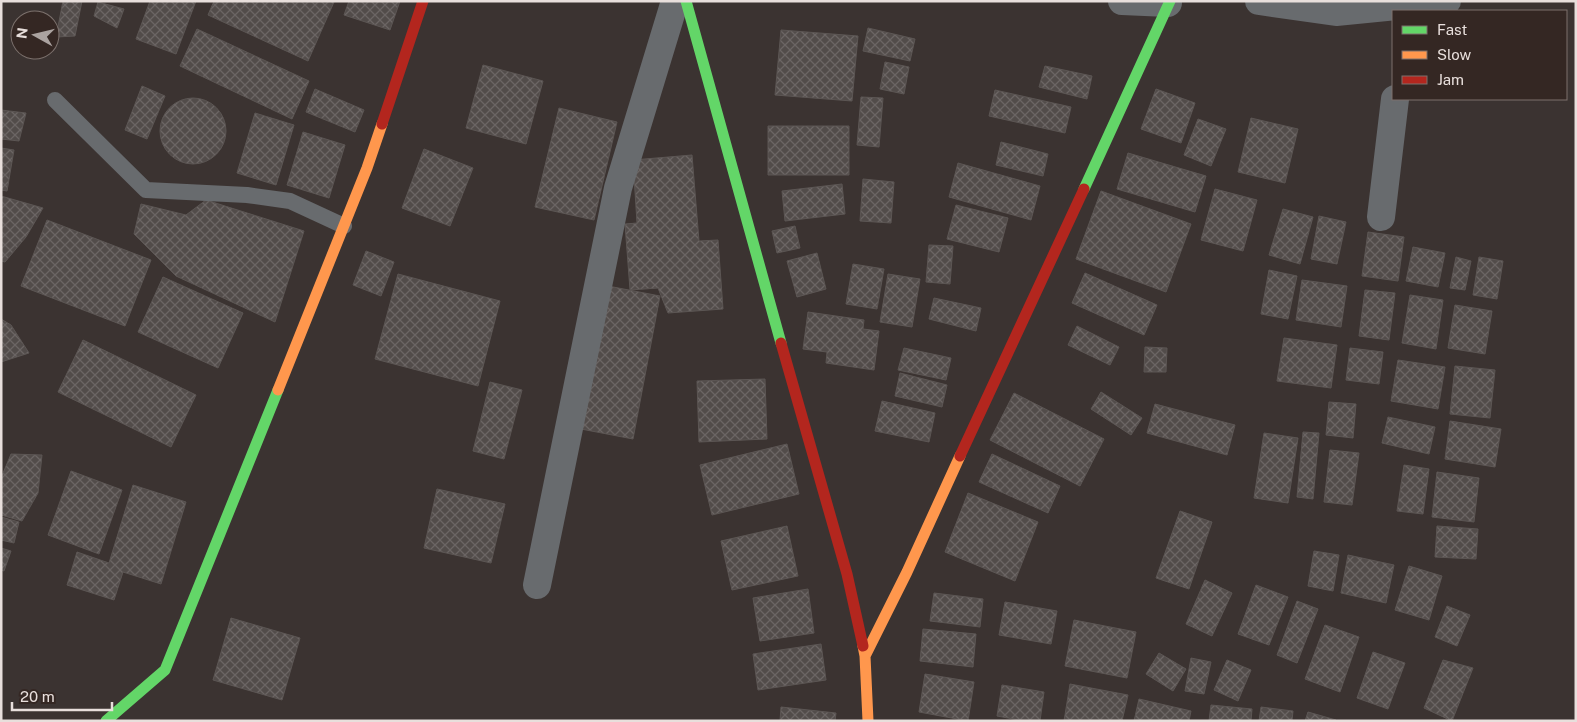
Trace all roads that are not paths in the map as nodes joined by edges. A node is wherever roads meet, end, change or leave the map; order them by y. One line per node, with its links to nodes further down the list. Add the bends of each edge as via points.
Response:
1 (423, 1): 12 (street, via 368,168)
2 (675, 1): 13 (street, via 618,188)
3 (686, 1): 14 (street, via 847,574)
4 (1122, 1): 7 (street)
5 (1259, 1): 8 (street, via 1336,12)
6 (1447, 1): 8 (street)
7 (1169, 2): 14 (street, via 911,563)
8 (1406, 8)
9 (55, 100): 12 (lane, via 146,190 247,195 290,201)
10 (1395, 100): 11 (street)
11 (1381, 217)
12 (344, 226): 15 (street, via 165,670)
13 (537, 585)
14 (865, 656): 16 (street)
15 (106, 721)
16 (868, 721)

